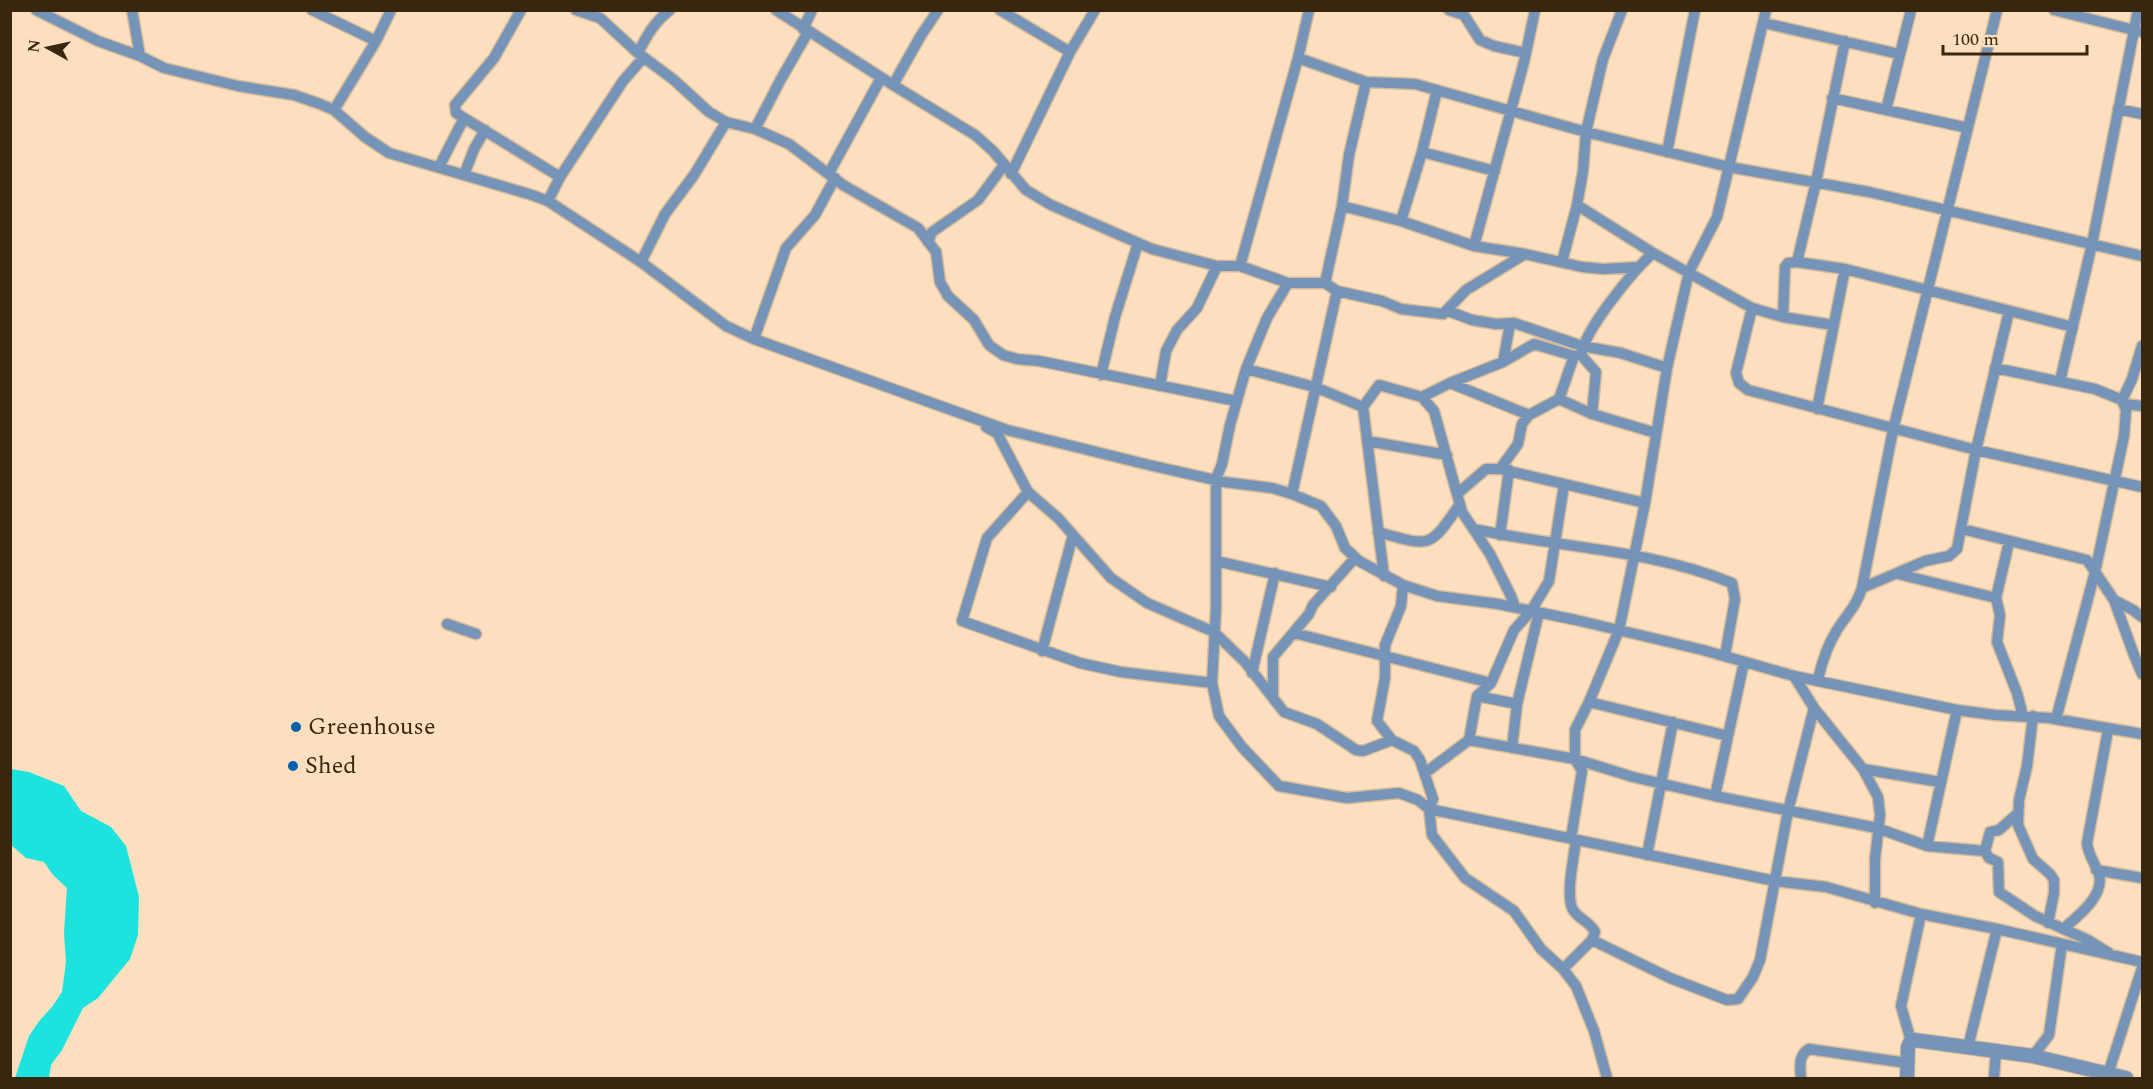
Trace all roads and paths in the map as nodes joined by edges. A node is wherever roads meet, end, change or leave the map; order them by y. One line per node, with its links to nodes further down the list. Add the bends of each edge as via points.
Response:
1 (36, 10): 31 (street, via 98,41)
2 (132, 10): 31 (street)
3 (312, 10): 26 (street)
4 (391, 10): 26 (street)
5 (521, 10): 44 (street, via 494,58 455,105 456,113)
6 (576, 10): 32 (street, via 600,18)
7 (669, 10): 32 (street, via 652,28)
8 (776, 10): 24 (street)
9 (812, 10): 24 (street)
10 (938, 10): 36 (street)
11 (1000, 10): 28 (street)
12 (1095, 10): 28 (street)
13 (1309, 10): 33 (street)
14 (1449, 10): 29 (street, via 1464,15 1480,40)
15 (1535, 10): 29 (street)
16 (1622, 10): 49 (street, via 1603,59)
17 (1695, 10): 51 (street)
18 (1767, 10): 23 (street)
19 (1911, 10): 30 (street)
20 (1997, 10): 46 (street)
21 (2054, 10): 25 (street)
22 (2138, 10): 25 (street)
23 (1764, 23): 27 (street); 53 (street)
24 (806, 31): 34 (street); 47 (street)
25 (2138, 31): 39 (street)
26 (376, 41): 40 (street)
27 (1845, 41): 30 (street); 38 (street)
28 (1070, 52): 54 (street)
29 (1526, 53): 42 (street)
30 (1899, 54): 41 (street)
31 (140, 56): 40 (street, via 164,68 294,95)
32 (640, 56): 45 (street); 58 (street)
33 (1298, 58): 35 (street); 76 (street)
34 (881, 78): 36 (street); 57 (street)
35 (1366, 81): 37 (street, via 1414,84); 62 (street, via 1348,155)
36 (893, 85): 54 (street, via 975,135)
37 (1437, 90): 42 (street); 50 (street)
38 (1832, 98): 41 (street); 59 (street)
39 (2118, 109): 43 (street); 67 (street)
40 (334, 110): 52 (street, via 389,153)
41 (1886, 110): 46 (street)
42 (1511, 111): 49 (street); 55 (street)
43 (2142, 114)
44 (464, 118): 48 (street); 52 (street)
45 (726, 122): 47 (street); 72 (street, via 665,214)
46 (1968, 128): 63 (street)
47 (755, 129): 57 (street, via 789,144)
48 (485, 130): 56 (street); 58 (street)
49 (1586, 132): 51 (street); 61 (street)
50 (1422, 152): 55 (street); 64 (street)
51 (1667, 152): 53 (street)
52 (439, 167): 56 (street)
53 (1729, 167): 59 (street); 79 (street, via 1717,217)
54 (1007, 169): 65 (street, via 978,200 932,232); 66 (street, via 1026,190 1051,205)
55 (1495, 171): 68 (street)
56 (464, 174): 60 (street)
57 (832, 176): 65 (street, via 918,228); 92 (street, via 815,215 786,248)
58 (560, 177): 60 (street)
59 (1816, 182): 63 (street); 74 (street)
60 (548, 201): 72 (street)
61 (1576, 205): 69 (street); 73 (street)
62 (1342, 206): 64 (street); 81 (street)
63 (1947, 210): 67 (street); 82 (street)
64 (1401, 221): 68 (street)
65 (928, 242): 100 (street, via 936,252 940,282 948,296 974,321 988,345 1017,359)
66 (1138, 243): 75 (street); 100 (street)
67 (2092, 244): 71 (street); 90 (street)
68 (1474, 246): 70 (street)
69 (1653, 253): 77 (street); 79 (street)
70 (1525, 254): 73 (street); 85 (street, via 1466,290)
71 (2142, 256)
72 (641, 262): 92 (street, via 726,326)
73 (1562, 262): 77 (street, via 1604,268)
74 (1797, 262): 78 (street); 87 (street, via 1785,267)
75 (1217, 266): 76 (street); 103 (street, via 1197,308 1177,330 1166,351)
76 (1240, 266): 80 (street)
77 (1638, 267): 95 (street)
78 (1845, 269): 82 (street); 89 (street)
79 (1689, 272): 84 (street); 97 (street)
80 (1288, 283): 81 (street); 99 (street, via 1267,318)
81 (1325, 283): 83 (street)
82 (1928, 290): 86 (street); 115 (street)
83 (1337, 291): 85 (street, via 1401,309 1443,314); 104 (street)
84 (1752, 308): 87 (street); 111 (street, via 1737,369 1739,383 1748,390)
85 (1448, 311): 88 (street, via 1472,320)
86 (2009, 311): 90 (street); 98 (street)
87 (1783, 317): 89 (street)
88 (1510, 324): 91 (street); 96 (street)
89 (1833, 325): 111 (street)
90 (2073, 327): 101 (street)
91 (1539, 331): 93 (street); 95 (street)
92 (754, 339): 114 (street)
93 (1534, 345): 95 (street); 96 (street)
94 (2142, 346): 108 (street)
95 (1579, 352): 97 (street, via 1621,353); 106 (street); 112 (street, via 1596,372)
96 (1503, 362): 102 (street)
97 (1667, 368): 116 (street)
98 (1995, 368): 101 (street); 118 (street)
99 (1246, 369): 104 (street); 107 (street)
100 (1101, 375): 103 (street)
101 (2060, 381): 108 (street, via 2095,389)
102 (1450, 383): 105 (street); 113 (street)
103 (1160, 386): 107 (street)
104 (1315, 387): 110 (street); 126 (street)
105 (1422, 397): 110 (street, via 1379,385); 119 (street, via 1434,411)
106 (1559, 399): 112 (street); 113 (street)
107 (1236, 401): 121 (street)
108 (2123, 402): 109 (street); 122 (street, via 2126,427)
109 (2142, 406)
110 (1363, 407): 117 (street)
111 (1817, 409): 115 (street)
112 (1592, 414): 116 (street)
113 (1529, 415): 120 (street)
114 (970, 418): 121 (street); 125 (street, via 997,433)
115 (1893, 430): 118 (street); 145 (street)
116 (1656, 433): 128 (street)
117 (1367, 441): 119 (street); 131 (street)
118 (1976, 450): 122 (street); 130 (street)
119 (1447, 455): 127 (street)
120 (1505, 469): 123 (street); 127 (street, via 1486,469); 133 (street)
121 (1216, 479): 126 (street); 138 (street)
122 (2114, 480): 124 (street); 139 (street)
123 (1564, 485): 128 (street); 134 (street)
124 (2142, 487)
125 (1028, 492): 132 (street); 158 (street, via 987,538 962,621)
126 (1292, 494): 137 (street, via 1321,506)
127 (1459, 499): 129 (street, via 1462,512); 131 (street, via 1440,533 1419,544)
128 (1645, 503): 136 (street)
129 (1474, 529): 133 (street); 149 (street)
130 (1962, 529): 135 (street); 141 (street, via 1957,549 1949,556 1925,561)
131 (1378, 532): 142 (street)
132 (1073, 535): 155 (street, via 1111,578 1127,590 1147,603); 158 (street)
133 (1500, 535): 134 (street)
134 (1557, 542): 136 (street); 151 (street, via 1549,581)
135 (2010, 542): 139 (street, via 2087,560); 146 (street)
136 (1634, 555): 154 (street); 160 (street, via 1732,583 1735,599)
137 (1355, 558): 142 (street); 144 (street)
138 (1216, 561): 140 (street); 155 (street)
139 (2095, 572): 147 (street); 175 (street)
140 (1275, 573): 144 (street); 162 (street)
141 (1898, 574): 145 (street); 146 (street)
142 (1384, 576): 143 (street)
143 (1403, 585): 149 (street, via 1437,596); 159 (street, via 1401,606 1388,633)
144 (1331, 587): 156 (street)
145 (1862, 588): 165 (street, via 1823,658)
146 (1996, 598): 174 (street, via 2000,615 1997,642)
147 (2114, 600): 150 (street); 163 (street)
148 (2142, 602): 150 (street)
149 (1515, 607): 151 (street)
150 (2133, 610): 152 (street)
151 (1535, 612): 154 (street); 167 (street, via 1514,630); 171 (street)
152 (2142, 617)
153 (447, 624): 157 (street)
154 (1619, 630): 160 (street); 170 (street)
155 (1214, 632): 162 (street, via 1232,647); 166 (street)
156 (1294, 633): 159 (street); 169 (street, via 1273,657)
157 (476, 634)
158 (1042, 651): 166 (street, via 1121,672)
159 (1384, 655): 167 (street); 180 (street, via 1385,678 1377,721)
160 (1725, 656): 161 (street)
161 (1743, 662): 164 (street); 179 (street)
162 (1252, 673): 169 (street)
163 (2142, 674)
164 (1794, 676): 165 (street); 172 (street)
165 (1818, 679): 173 (street)
166 (1212, 683): 189 (street, via 1219,716 1279,786 1347,798 1399,793)
167 (1491, 683): 168 (street)
168 (1477, 696): 171 (street); 181 (street)
169 (1273, 698): 180 (street, via 1284,712 1317,724 1356,750)
170 (1589, 702): 176 (street); 183 (street, via 1575,730)
171 (1517, 704): 182 (street)
172 (1814, 708): 184 (street); 190 (street)
173 (1957, 710): 174 (street); 186 (street)
174 (2028, 716): 175 (street); 191 (street, via 2027,766)
175 (2056, 719): 177 (street)
176 (1673, 722): 179 (street); 187 (street)
177 (2108, 730): 178 (street); 197 (street, via 2087,843)
178 (2142, 734)
179 (1728, 736): 188 (street)
180 (1392, 740): 185 (street, via 1413,751)
181 (1470, 740): 182 (street); 185 (street)
182 (1512, 748): 183 (street)
183 (1575, 759): 187 (street); 193 (street, via 1582,771)
184 (1863, 769): 186 (street); 192 (street, via 1878,797)
185 (1425, 773): 189 (street, via 1433,799)
186 (1940, 782): 194 (street)
187 (1660, 784): 188 (street); 196 (street)
188 (1715, 796): 190 (street)
189 (1429, 809): 193 (street); 210 (street, via 1432,835 1464,878 1514,911 1541,949)
190 (1788, 811): 192 (street); 199 (street)
191 (2017, 814): 195 (street, via 1999,830 1990,831); 202 (street, via 2033,859 2054,880)
192 (1877, 828): 194 (street); 200 (street)
193 (1573, 839): 196 (street); 205 (street, via 1572,908 1595,932)
194 (1928, 846): 195 (street)
195 (1985, 851): 202 (street, via 1998,862 1999,892)
196 (1647, 855): 199 (street)
197 (2096, 870): 198 (street); 204 (street, via 2099,875 2093,899)
198 (2142, 878)
199 (1775, 881): 200 (street, via 1826,887); 205 (street, via 1760,960 1738,999 1726,1000 1670,978)
200 (1875, 903): 201 (street)
201 (1921, 914): 203 (street); 211 (street, via 1901,1006)
202 (2048, 923): 204 (street)
203 (1997, 929): 206 (street); 212 (street)
204 (2063, 929): 207 (street)
205 (1592, 940): 210 (street)
206 (2062, 944): 207 (street); 214 (street, via 2049,1035)
207 (2114, 957): 208 (street)
208 (2142, 962)
209 (2142, 968): 216 (street)
210 (1563, 969): 217 (street, via 1590,1022)
211 (1911, 1041): 212 (street); 215 (street)
212 (1968, 1047): 213 (street)
213 (1996, 1051): 214 (street); 220 (street)
214 (2033, 1056): 216 (street)
215 (1907, 1062): 218 (street, via 1809,1049 1800,1062); 219 (street)
216 (2108, 1074): 221 (street)
217 (1607, 1078)
218 (1801, 1078)
219 (1907, 1078)
220 (1994, 1078)
221 (2126, 1078)

